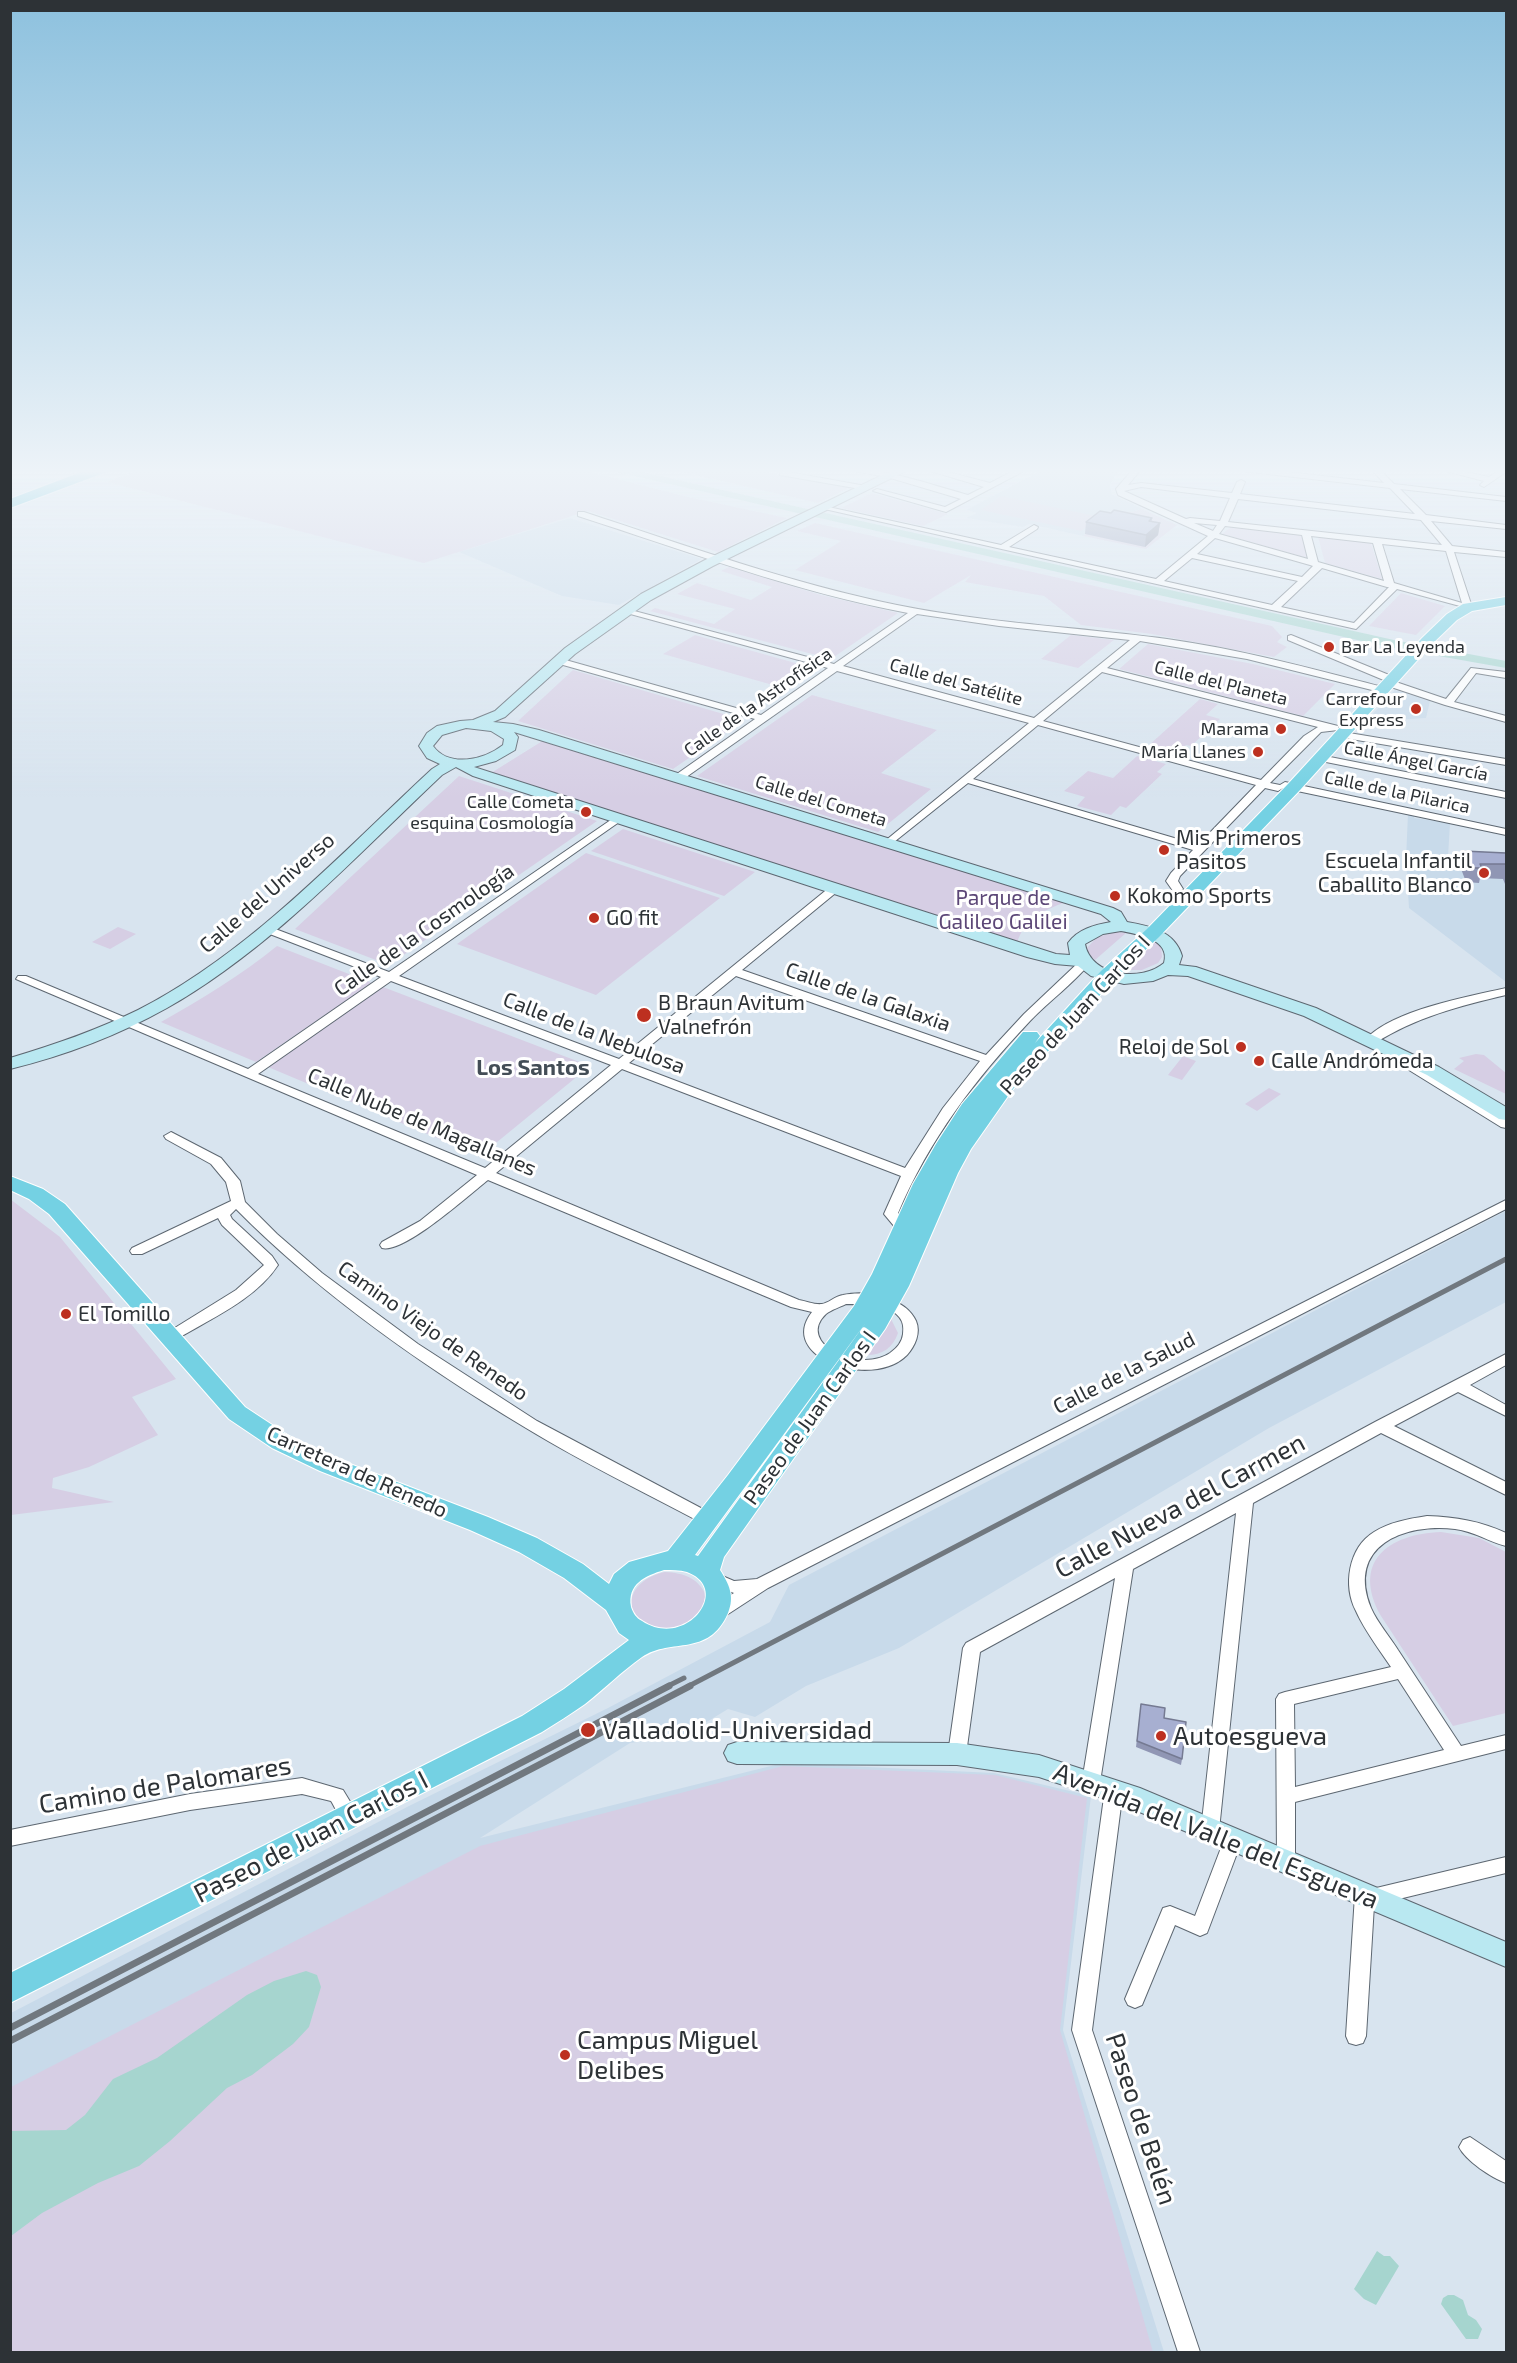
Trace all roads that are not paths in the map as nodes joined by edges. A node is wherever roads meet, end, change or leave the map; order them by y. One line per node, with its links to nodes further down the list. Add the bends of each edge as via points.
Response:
1 (683, 578): 15 (street)
2 (786, 578): 16 (street)
3 (1136, 578): 10 (street)
4 (1162, 578): 10 (street)
5 (1296, 578): 9 (street)
6 (1365, 578): 11 (street)
7 (1390, 578): 11 (street)
8 (1459, 578): 13 (street)
9 (1304, 580): 14 (street)
10 (1157, 583): 14 (street)
11 (1393, 586): 13 (street); 14 (street, via 1356,626)
12 (1506, 601): 13 (main road, Paseo de Juan Carlos I)
13 (1468, 607): 23 (main road, Paseo de Juan Carlos I, via 1452,617)
14 (1273, 609)
15 (626, 610): 19 (street); 20 (street, Calle del Satélite)
16 (916, 612): 17 (street); 20 (street, Calle de la Astrofísica)
17 (1138, 638): 21 (street); 23 (street)
18 (1291, 638): 23 (street)
19 (559, 661): 25 (street); 28 (street)
20 (836, 667): 25 (street, Calle de la Astrofísica); 27 (street, Calle del Satélite)
21 (1101, 669): 27 (street); 29 (street, Calle del Planeta)
22 (1506, 675): 24 (street, via 1474,670)
23 (1385, 683): 24 (street); 29 (main road, Paseo de Juan Carlos I)
24 (1448, 703): 26 (street)
25 (761, 718): 33 (street, Calle de la Astrofísica)
26 (1506, 719)
27 (1037, 722): 34 (street); 35 (street, Calle del Satélite)
28 (499, 723): 32 (street, via 512,742 506,752 489,760); 32 (street, Calle del Cometa, via 455,726 431,736 426,746 428,752); 33 (street, Calle del Cometa)
29 (1338, 732): 30 (main road, Paseo de Juan Carlos I); 31 (street, Calle del Planeta); 35 (main road, Paseo de Juan Carlos I)
30 (1320, 758): 35 (main road, Paseo de Juan Carlos I); 36 (street, Calle Ángel García)
31 (1506, 762)
32 (449, 764): 37 (street); 43 (street, Calle del Universo)
33 (678, 778): 39 (street, Calle del Cometa)
34 (967, 780): 39 (street); 40 (street)
35 (1279, 786): 38 (street, Calle de la Pilarica); 40 (street); 42 (main road, Paseo de Juan Carlos I); 44 (main road, Paseo de Juan Carlos I)
36 (1506, 795)
37 (618, 818): 41 (street); 48 (street, Calle de la Cosmología)
38 (1506, 832)
39 (889, 843): 44 (street, Calle del Cometa, via 1107,911)
40 (1202, 849): 42 (street, via 1175,875 1172,881)
41 (834, 889): 46 (street); 47 (street)
42 (1177, 889): 44 (main road, Paseo de Juan Carlos I)
43 (266, 929): 48 (street, Calle de la Nebulosa); 51 (street, Calle del Universo, via 209,973)
44 (1137, 929): 45 (street, Calle del Cometa, via 1170,945); 46 (main road, Paseo de Juan Carlos I); 46 (street, via 1100,928 1084,934 1077,943 1076,954)
45 (1169, 966): 46 (street, via 1155,975 1133,978); 52 (street, via 1293,1005)
46 (1092, 968): 53 (street, Paseo de Juan Carlos I); 65 (main road, Paseo de Juan Carlos I, via 969,1108 945,1144); 68 (main road, Paseo de Juan Carlos I, via 961,1149)
47 (734, 971): 53 (street, Calle de la Galaxia); 55 (street)
48 (391, 977): 55 (street, Calle de la Nebulosa); 56 (street, Calle de la Cosmología)
49 (22, 979): 51 (street, Calle Nube de Magallanes)
50 (1506, 992): 52 (street, via 1428,1010 1403,1020)
51 (128, 1022): 54 (street, Calle del Universo); 56 (street, Calle Nube de Magallanes)
52 (1375, 1042): 57 (street); 58 (street)
53 (988, 1059): 61 (street, Paseo de Juan Carlos I)
54 (10, 1064)
55 (620, 1064): 60 (street); 61 (street, Calle de la Nebulosa)
56 (251, 1073): 60 (street, Calle Nube de Magallanes)
57 (1506, 1115)
58 (1506, 1124)
59 (171, 1136): 64 (street, Camino Viejo de Renedo, via 216,1161 232,1181)
60 (488, 1173): 66 (street, via 425,1224); 69 (street, Calle Nube de Magallanes)
61 (908, 1174): 65 (street, Paseo de Juan Carlos I, via 891,1214)
62 (10, 1182): 72 (main road, Carretera de Renedo, via 57,1209)
63 (1506, 1204): 87 (street, Calle de la Salud)
64 (233, 1206): 67 (street); 72 (street, via 223,1215 227,1222 271,1265 252,1286); 80 (street, Camino Viejo de Renedo, via 413,1348 532,1425)
65 (904, 1229): 68 (main road, Paseo de Juan Carlos I)
66 (387, 1245)
67 (137, 1251)
68 (879, 1301): 70 (street, via 844,1299); 74 (main road, Paseo de Juan Carlos I, via 874,1329); 74 (street, via 908,1319 911,1340 904,1352 872,1365)
69 (804, 1307): 70 (street, Calle Nube de Magallanes); 71 (street)
70 (823, 1309): 71 (street)
71 (812, 1320): 74 (street, via 813,1343)
72 (170, 1337): 85 (main road, Carretera de Renedo, via 237,1413 262,1432 520,1541)
73 (1506, 1359): 75 (street, Calle Nueva del Carmen)
74 (838, 1361): 80 (main road, Paseo de Juan Carlos I); 86 (main road, Paseo de Juan Carlos I, via 712,1554)
75 (1459, 1386): 76 (street); 77 (street, Calle Nueva del Carmen)
76 (1506, 1411)
77 (1380, 1426): 78 (street); 79 (street, Calle Nueva del Carmen)
78 (1506, 1489)
79 (1245, 1501): 83 (street, Calle Nueva del Carmen); 100 (street)
80 (708, 1519): 82 (main road, Paseo de Juan Carlos I)
81 (1506, 1540): 91 (street, via 1451,1522 1428,1522 1391,1530 1366,1549 1358,1563 1357,1594)
82 (674, 1561): 84 (main road, via 652,1562); 86 (main road, via 692,1564)
83 (1125, 1566): 95 (street, Calle Nueva del Carmen, via 972,1648); 97 (street, Paseo de Belén)
84 (633, 1571): 85 (main road); 88 (main road, via 618,1589)
85 (580, 1574): 88 (main road, Carretera de Renedo)
86 (708, 1575): 87 (street, Calle de la Salud, via 732,1587); 89 (main road, via 718,1590)
87 (762, 1584): 89 (street, Calle de la Salud)
88 (619, 1612): 90 (main road, via 634,1631); 92 (main road, Paseo de Juan Carlos I, via 620,1643)
89 (716, 1613): 90 (main road, via 705,1627 687,1636)
90 (657, 1639): 92 (main road, Paseo de Juan Carlos I, via 634,1649)
91 (1401, 1671): 96 (street); 98 (street, via 1285,1699)
92 (604, 1672): 99 (main road, Paseo de Juan Carlos I, via 532,1724)
93 (1506, 1742): 96 (street)
94 (737, 1753): 95 (street, Avenida del Valle del Esgueva)
95 (957, 1754): 97 (street, Avenida del Valle del Esgueva, via 1029,1764)
96 (1456, 1754): 98 (street)
97 (1102, 1786): 100 (street, Avenida del Valle del Esgueva); 111 (street, Paseo de Belén, via 1082,2030)
98 (1284, 1797): 102 (street)
99 (351, 1818): 101 (street, Camino de Palomares, via 337,1795 302,1786 190,1802); 106 (main road, Paseo de Juan Carlos I)
100 (1222, 1835): 102 (street, Avenida del Valle del Esgueva); 107 (street, via 1200,1928 1170,1914)
101 (10, 1838)
102 (1286, 1861): 104 (street, Avenida del Valle del Esgueva)
103 (1506, 1865): 104 (street)
104 (1368, 1896): 105 (street, Avenida del Valle del Esgueva); 108 (street)
105 (1506, 1955)
106 (10, 1989)
107 (1135, 1999)
108 (1356, 2036)
109 (1470, 2147): 110 (street)
110 (1506, 2173)
111 (1189, 2352)

